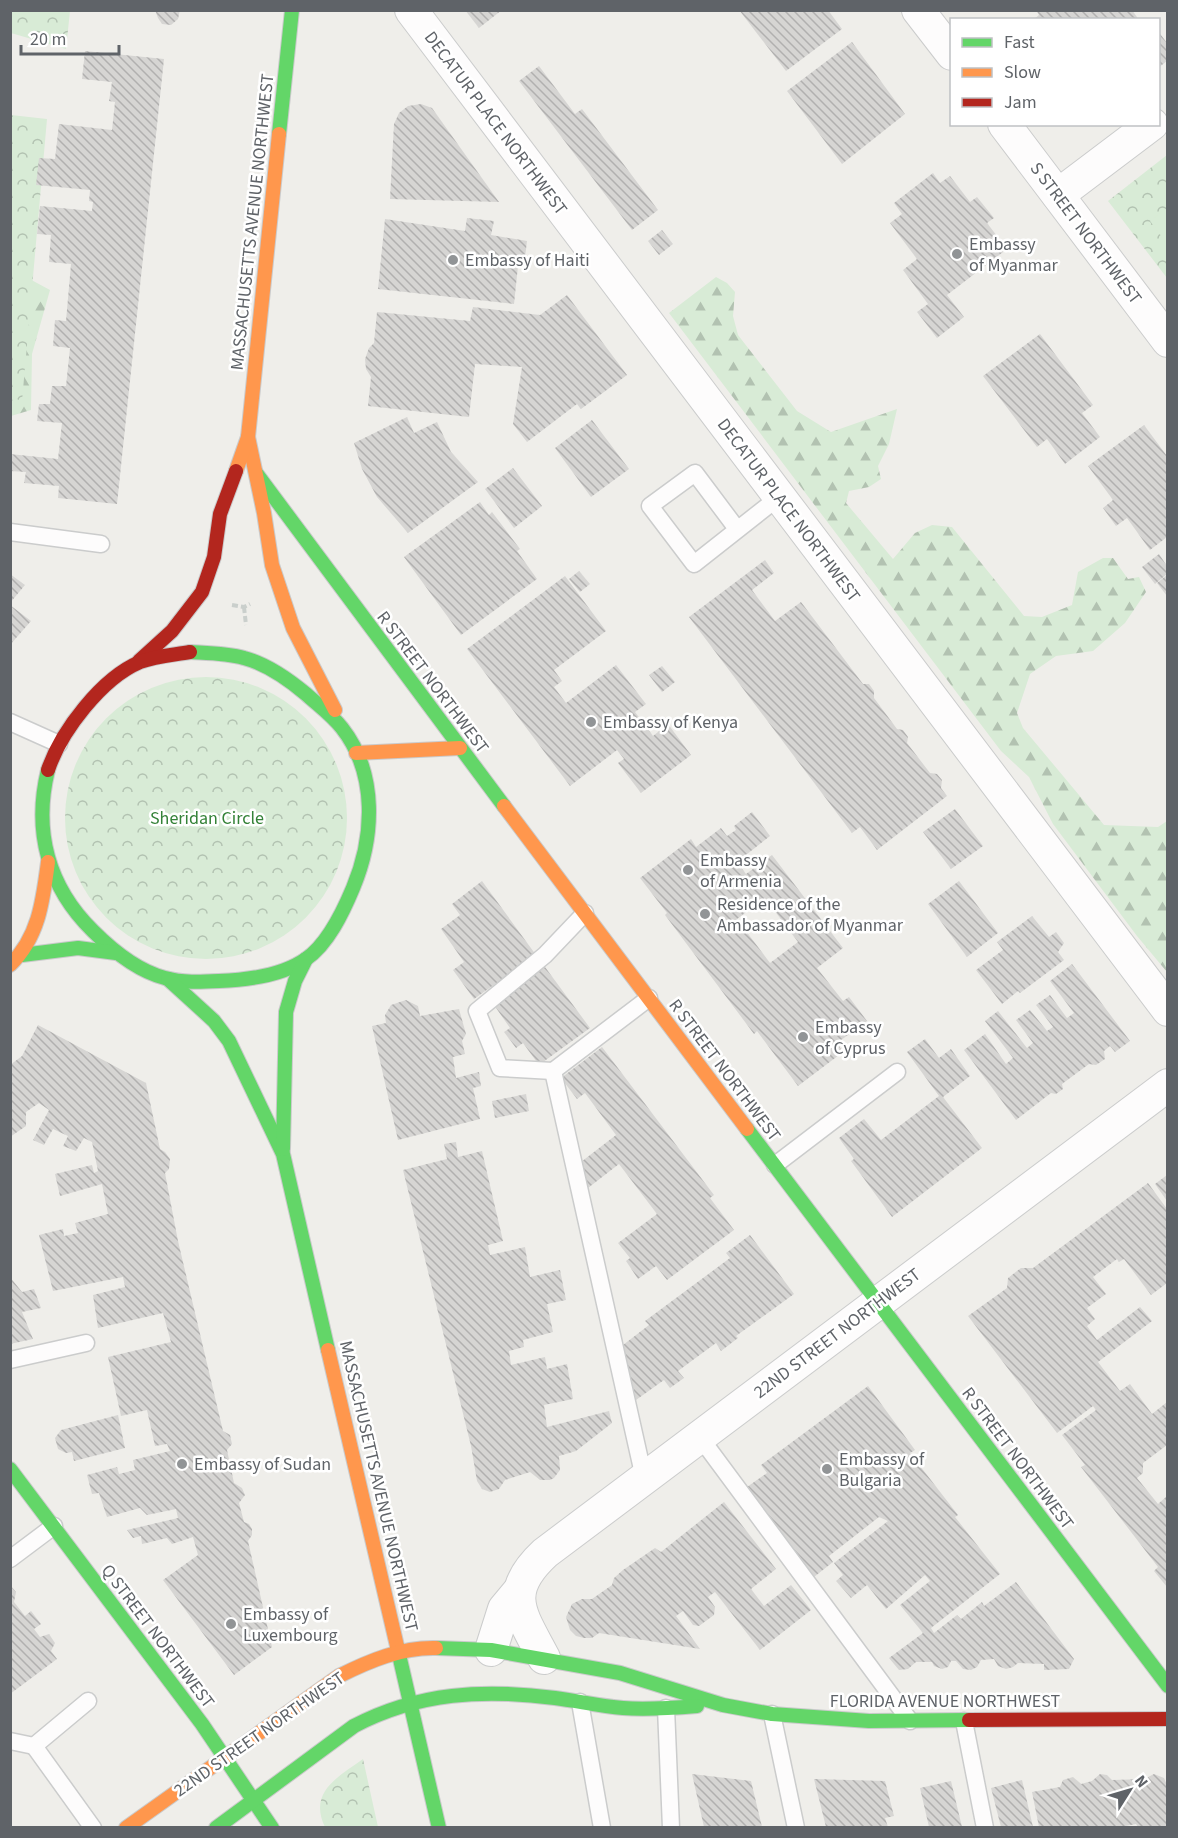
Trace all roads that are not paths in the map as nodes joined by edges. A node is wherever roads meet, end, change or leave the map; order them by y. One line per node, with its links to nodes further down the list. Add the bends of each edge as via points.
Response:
1 (292, 10): 9 (main road, MASSACHUSETTS AVENUE NORTHWEST)
2 (411, 10): 11 (street, DECATUR PLACE NORTHWEST)
3 (918, 10): 4 (street)
4 (950, 53)
5 (1006, 126): 7 (street, S STREET NORTHWEST)
6 (1149, 126): 7 (street)
7 (1058, 195): 8 (street, S STREET NORTHWEST)
8 (1167, 341)
9 (248, 437): 10 (main road, MASSACHUSETTS AVENUE NORTHWEST); 15 (main road, MASSACHUSETTS AVENUE NORTHWEST, via 220,514 214,557 202,592 172,631)
10 (256, 473): 17 (main road, MASSACHUSETTS AVENUE NORTHWEST, via 280,590 297,636); 19 (main road, R STREET NORTHWEST)
11 (779, 497): 12 (lane); 29 (street, DECATUR PLACE NORTHWEST)
12 (737, 530): 12 (lane, via 694,564 650,506 695,473)
13 (10, 532): 14 (lane)
14 (101, 544)
15 (135, 664): 17 (main road, via 190,652 245,658 264,664 289,680); 18 (main road, MASSACHUSETTS AVENUE NORTHWEST, via 98,694)
16 (10, 722): 18 (lane)
17 (345, 730): 20 (main road, MASSACHUSETTS AVENUE NORTHWEST)
18 (59, 744): 21 (main road, MASSACHUSETTS AVENUE NORTHWEST, via 41,808)
19 (460, 748): 20 (main road); 22 (main road, R STREET NORTHWEST)
20 (356, 753): 25 (main road, MASSACHUSETTS AVENUE NORTHWEST, via 370,805 363,861 344,908)
21 (48, 862): 23 (main road, via 82,921); 24 (main road, via 42,908)
22 (585, 913): 28 (main road, R STREET NORTHWEST); 30 (lane, via 545,955 477,1011 500,1068)
23 (116, 953): 24 (main road, via 78,948); 27 (main road)
24 (22, 956): 26 (main road)
25 (306, 959): 27 (main road, via 258,978); 33 (main road, MASSACHUSETTS AVENUE NORTHWEST, via 294,981 286,1012)
26 (10, 965)
27 (168, 979): 33 (main road, MASSACHUSETTS AVENUE NORTHWEST, via 214,1021 228,1041)
28 (649, 998): 30 (lane); 34 (main road, R STREET NORTHWEST)
29 (1167, 1010)
30 (553, 1071): 40 (lane)
31 (897, 1072): 34 (lane)
32 (1167, 1085): 35 (street, 22ND STREET NORTHWEST)
33 (283, 1154): 45 (main road, MASSACHUSETTS AVENUE NORTHWEST)
34 (774, 1165): 35 (main road, R STREET NORTHWEST)
35 (878, 1302): 38 (street, 22ND STREET NORTHWEST); 47 (main road, R STREET NORTHWEST)
36 (86, 1343): 37 (lane)
37 (10, 1360)
38 (699, 1436): 40 (street, 22ND STREET NORTHWEST); 55 (lane)
39 (10, 1469): 41 (main road, Q STREET NORTHWEST)
40 (644, 1478): 43 (street, 22ND STREET NORTHWEST, via 545,1553 530,1568)
41 (54, 1526): 42 (lane); 59 (main road, Q STREET NORTHWEST)
42 (10, 1558)
43 (519, 1591): 44 (street, 22ND STREET NORTHWEST, via 504,1609); 46 (street, via 520,1611)
44 (491, 1650): 45 (main road, FLORIDA AVENUE NORTHWEST, via 423,1648); 46 (main road, FLORIDA AVENUE NORTHWEST)
45 (399, 1653): 49 (main road, MASSACHUSETTS AVENUE NORTHWEST); 59 (main road, 22ND STREET NORTHWEST, via 339,1676)
46 (544, 1658): 51 (main road, FLORIDA AVENUE NORTHWEST, via 620,1673)
47 (1167, 1686)
48 (88, 1701): 58 (lane)
49 (410, 1701): 50 (main road, FLORIDA AVENUE NORTHWEST, via 483,1694); 60 (main road, via 354,1726); 65 (main road, MASSACHUSETTS AVENUE NORTHWEST)
50 (580, 1702): 52 (main road, FLORIDA AVENUE NORTHWEST, via 616,1708); 66 (lane)
51 (723, 1705): 52 (main road, FLORIDA AVENUE NORTHWEST); 53 (main road, FLORIDA AVENUE NORTHWEST)
52 (666, 1708): 67 (lane)
53 (772, 1714): 55 (main road, FLORIDA AVENUE NORTHWEST); 68 (lane)
54 (1167, 1719): 56 (main road, FLORIDA AVENUE NORTHWEST)
55 (910, 1721): 56 (main road, FLORIDA AVENUE NORTHWEST)
56 (964, 1721): 69 (lane)
57 (10, 1741): 58 (lane)
58 (33, 1746): 61 (lane)
59 (225, 1757): 60 (main road, Q STREET NORTHWEST); 62 (main road, 22ND STREET NORTHWEST)
60 (254, 1800): 63 (main road); 64 (main road, Q STREET NORTHWEST)
61 (93, 1827)
62 (126, 1827)
63 (216, 1827)
64 (272, 1827)
65 (439, 1827)
66 (602, 1827)
67 (671, 1827)
68 (796, 1827)
69 (985, 1827)

